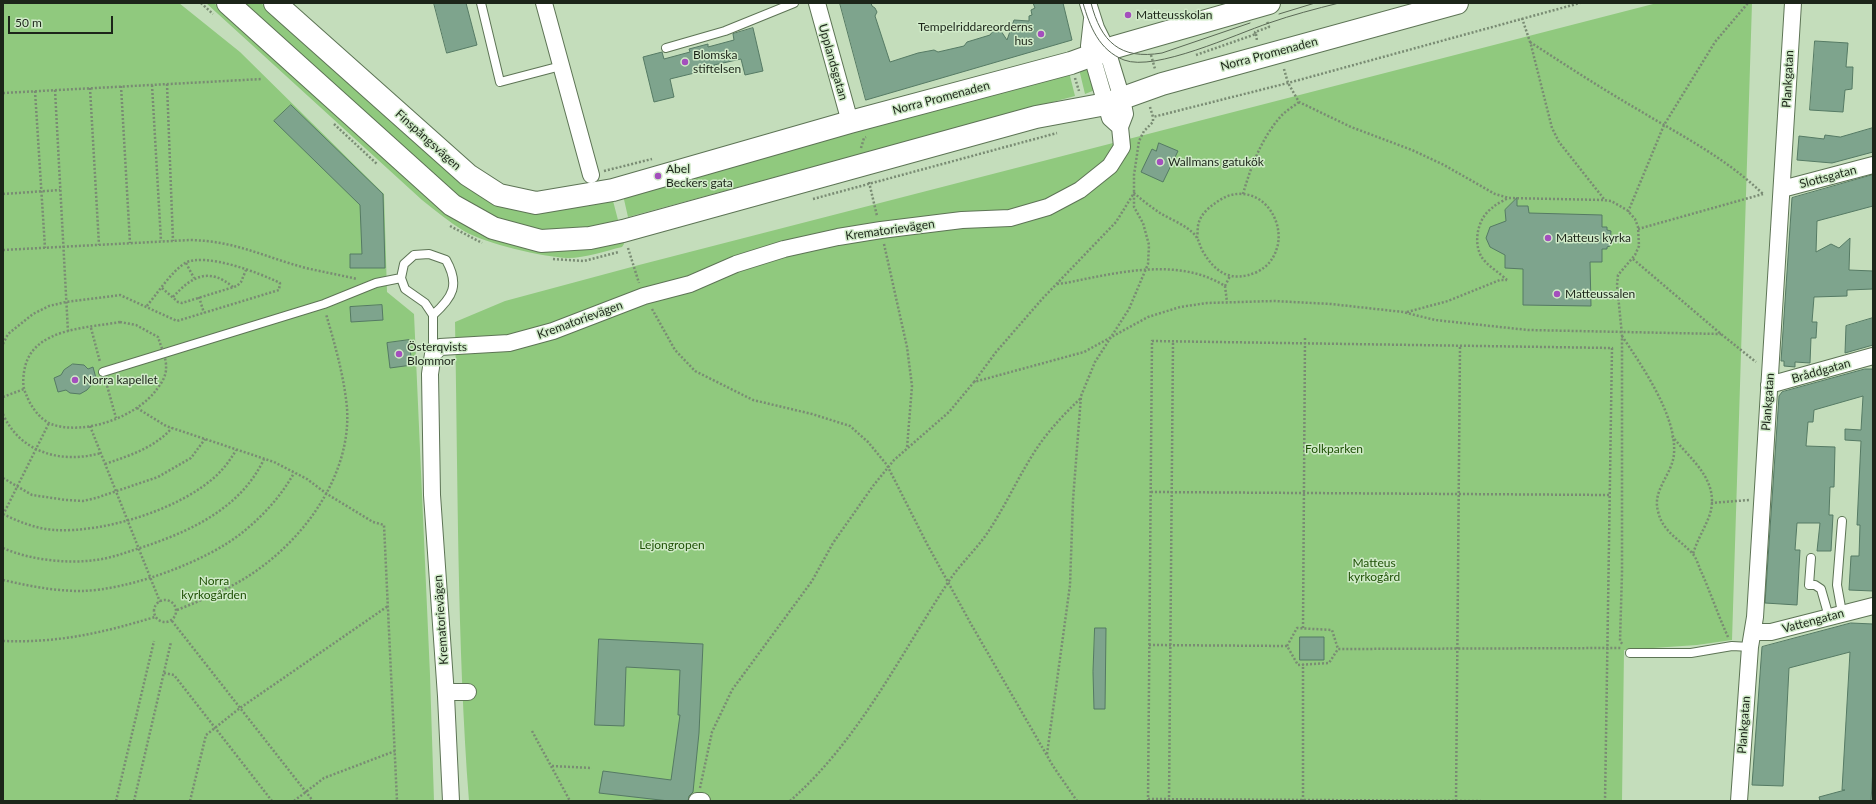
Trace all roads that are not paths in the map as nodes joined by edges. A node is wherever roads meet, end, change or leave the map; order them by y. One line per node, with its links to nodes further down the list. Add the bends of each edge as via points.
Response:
1 (228, 3): 15 (main road, Norra Promenaden, via 452,204 493,228 541,241 590,238 614,233)
2 (275, 3): 19 (main road, Finspångsvägen, via 468,176 499,195 536,203)
3 (481, 3): 13 (lane, via 500,82)
4 (544, 3): 13 (street)
5 (794, 3): 11 (lane, via 725,31)
6 (817, 3): 16 (street, Upplandsgatan)
7 (1088, 3): 12 (street, Krematorievägen)
8 (1269, 3): 12 (main road, Norra Promenaden)
9 (1457, 3): 14 (main road, Norra Promenaden, via 1162,84)
10 (1793, 3): 20 (street, Plankgatan)
11 (666, 48)
12 (1099, 53): 14 (street, Krematorievägen); 16 (main road, Norra Promenaden, via 1071,63)
13 (561, 66): 18 (street)
14 (1116, 104): 15 (main road, Norra Promenaden); 15 (main road, Norra Promenaden, via 1081,99); 23 (street, Krematorievägen, via 1122,147 1110,166 1080,190 1048,207 1010,218 962,220 881,230 784,249 736,264 690,284 644,296 553,331 509,343 440,347)
15 (1036, 117)
16 (850, 122): 19 (main road, Norra Promenaden)
17 (1873, 165): 20 (street, Slottsgatan)
18 (591, 175)
19 (611, 180)
20 (1782, 189): 26 (street, Plankgatan, via 1783,243)
21 (401, 278): 22 (lane, via 405,288 425,303); 22 (lane, via 404,264 414,255 429,254 446,260 453,273 453,290 445,304); 25 (lane, via 376,283 324,304)
22 (433, 314): 23 (lane)
23 (433, 354): 33 (street, Krematorievägen, via 430,374 432,495)
24 (1873, 356): 26 (street, Bråddgatan)
25 (103, 372)
26 (1769, 385): 31 (street, Plankgatan)
27 (1842, 521): 30 (lane)
28 (1810, 558): 30 (lane, via 1809,585 1821,589)
29 (1873, 606): 30 (street, Vattengatan)
30 (1836, 615): 31 (street, Vattengatan)
31 (1751, 639): 32 (lane, via 1732,646 1691,653); 36 (street, Plankgatan)
32 (1630, 653)
33 (446, 692): 34 (street); 35 (street, Krematorievägen)
34 (468, 692)
35 (451, 801)
36 (1739, 801)

